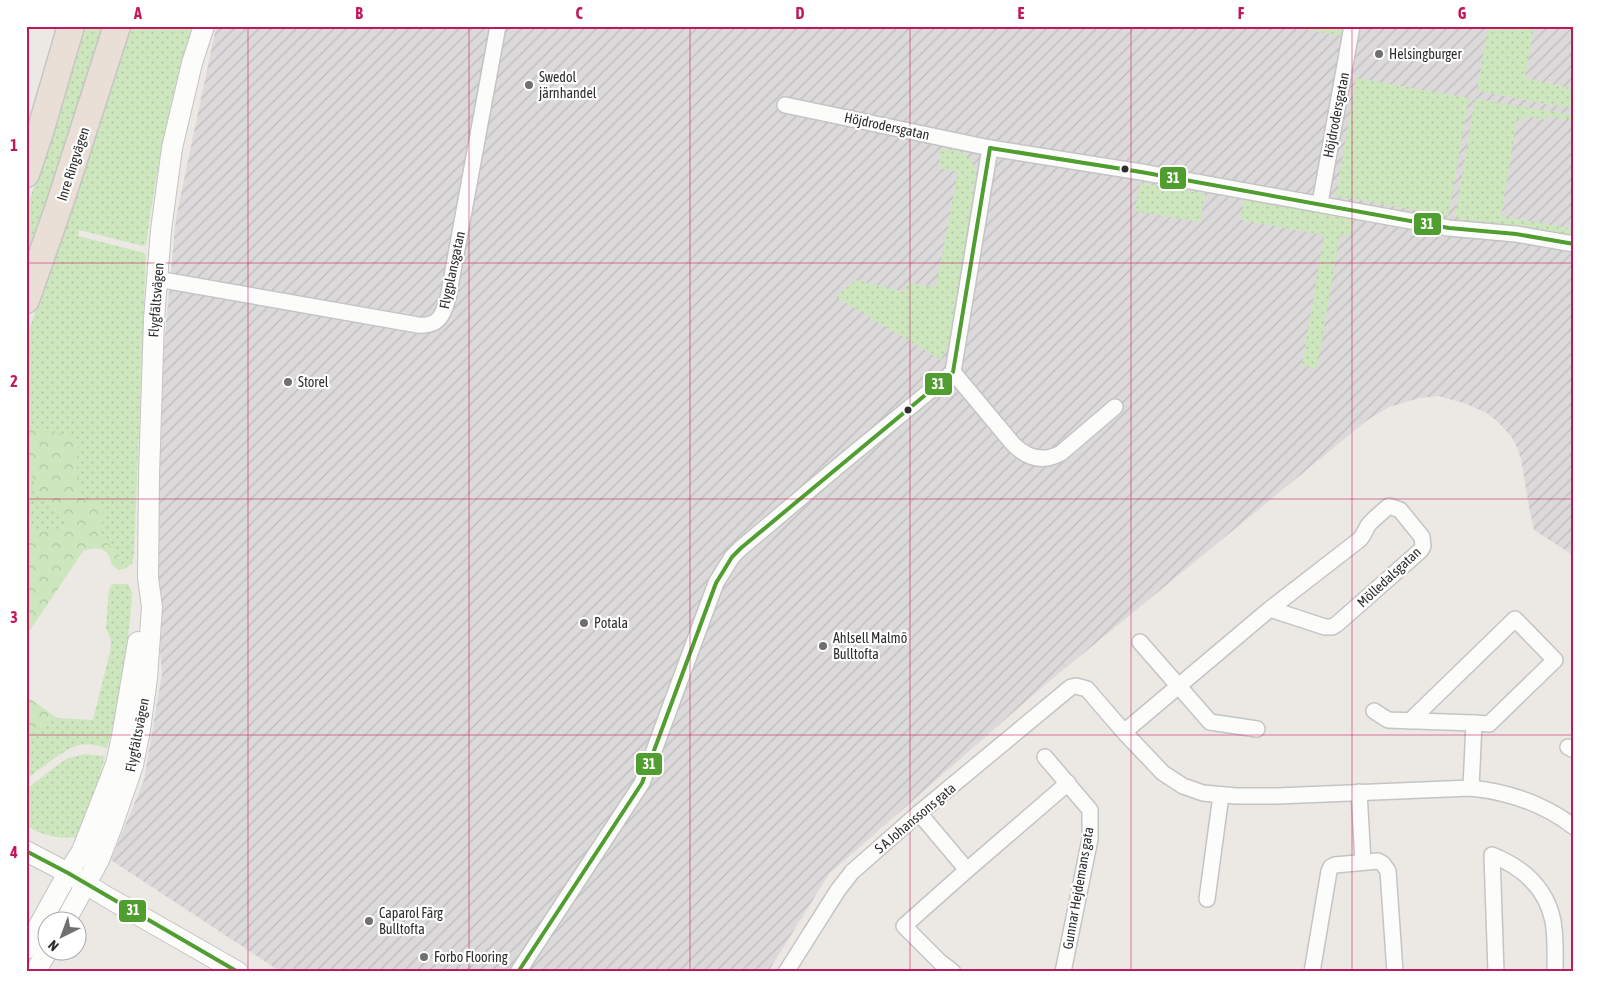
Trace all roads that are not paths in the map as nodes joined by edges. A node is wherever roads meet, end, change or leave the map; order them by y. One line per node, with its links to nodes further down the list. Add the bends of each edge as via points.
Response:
1 (71, 26): 8 (highway)
2 (204, 26): 11 (street, Flygfältsvägen, via 172,148 160,230)
3 (498, 26): 11 (street, Flygplansgatan, via 448,298 441,317 433,324 418,325)
4 (1352, 26): 9 (street, Höjdrodersgatan)
5 (116, 31): 12 (highway, Inre Ringvägen)
6 (785, 105): 7 (street, Höjdrodersgatan)
7 (990, 148): 9 (street, Höjdrodersgatan); 13 (street)
8 (26, 174)
9 (1320, 203): 10 (street, Höjdrodersgatan, via 1449,228 1516,234)
10 (1574, 244)
11 (158, 279): 15 (street, Flygfältsvägen, via 154,319)
12 (26, 300)
13 (953, 372): 14 (street, via 1013,444 1024,454 1040,459 1061,453); 42 (street, via 732,557 716,583 642,783)
14 (1115, 407)
15 (148, 578): 34 (street, Flygfältsvägen, via 116,764 82,851); 35 (street, Flygfältsvägen, via 152,607 147,678 133,766 111,829)
16 (1270, 609): 16 (street, Mölledalsgatan, via 1365,535 1371,522 1390,506 1400,510 1422,537 1421,550 1332,627); 18 (street, Mölledalsgatan)
17 (1140, 642): 18 (street)
18 (1178, 686): 22 (street, via 1210,722); 23 (street, Mölledalsgatan)
19 (1374, 711): 20 (street, via 1388,720)
20 (1410, 721): 21 (street); 21 (street, via 1515,619 1554,660 1489,724)
21 (1474, 723): 26 (street)
22 (1258, 729)
23 (1124, 732): 28 (street, via 1173,780 1193,790); 29 (street, S A Johanssons gata, via 1087,689 1070,688)
24 (1045, 757): 25 (street, Gunnar Hejdemans gata)
25 (1068, 783): 33 (street); 45 (street, Gunnar Hejdemans gata, via 1090,810 1090,839)
26 (1471, 788): 27 (street); 30 (street, via 1494,790 1532,801)
27 (1359, 792): 28 (street); 32 (street)
28 (1221, 795): 36 (street)
29 (920, 813): 33 (street); 43 (street, S A Johanssons gata, via 844,881)
30 (1574, 826)
31 (26, 851): 34 (street)
32 (1363, 862): 46 (street, via 1335,865 1329,871); 47 (street, via 1378,862 1388,871)
33 (966, 870): 44 (street, via 904,926)
34 (68, 873): 35 (street); 38 (street, Flygfältsvägen)
35 (86, 884): 37 (street, Flygfältsvägen); 41 (street)
36 (1207, 899)
37 (72, 910)
38 (26, 949)
39 (42, 960): 40 (street)
40 (35, 972)
41 (238, 972)
42 (518, 972)
43 (786, 972)
44 (953, 972)
45 (1063, 972)
46 (1312, 972)
47 (1395, 972)
48 (1496, 972): 49 (street, via 1492,855 1524,872 1546,901 1553,922)
49 (1556, 972)

